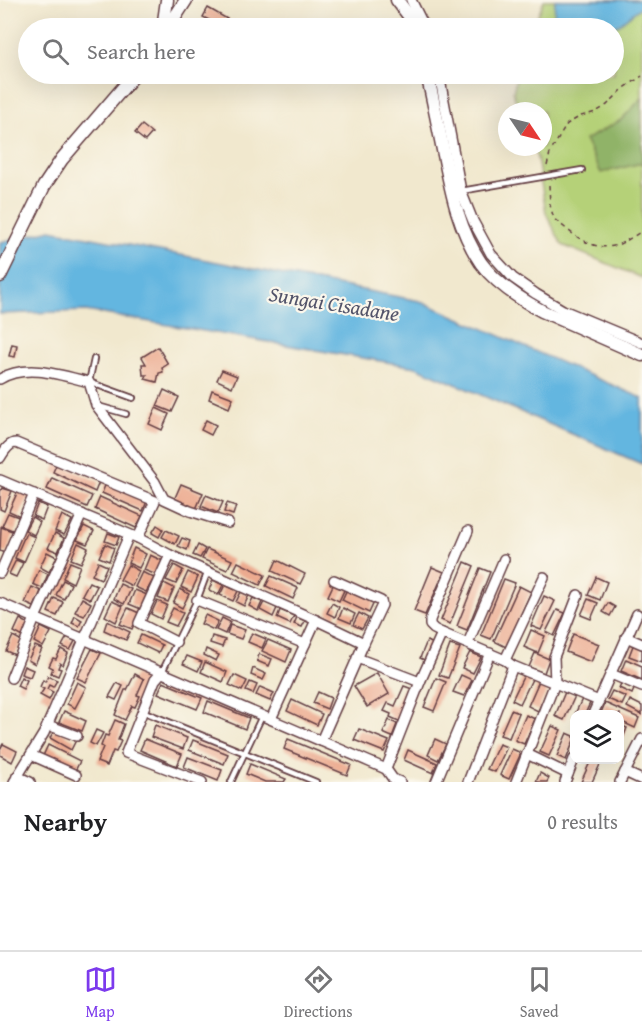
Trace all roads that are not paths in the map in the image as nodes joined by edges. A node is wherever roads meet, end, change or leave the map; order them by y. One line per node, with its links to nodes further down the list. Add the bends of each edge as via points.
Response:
1 (397, 0): 7 (main road)
2 (411, 0): 8 (street)
3 (166, 1): 4 (street); 5 (main road)
4 (184, 4): 6 (main road)
5 (164, 18)
6 (175, 18)
7 (410, 18)
8 (420, 18)
9 (126, 84): 14 (main road, via 44,186)
10 (430, 84): 16 (main road, via 453,200 460,223 482,263 496,279 542,311)
11 (441, 84): 13 (street)
12 (582, 170): 13 (lane)
13 (461, 191): 15 (street, via 491,254 513,278 563,309)
14 (0, 276)
15 (642, 343)
16 (642, 355)
17 (94, 359): 19 (lane)
18 (0, 379): 19 (street, via 15,373 44,372)
19 (89, 382): 20 (lane); 21 (street)
20 (134, 399)
21 (96, 405): 22 (lane); 27 (street, via 164,500)
22 (126, 414)
23 (0, 458): 29 (street, via 9,446 16,444 155,501)
24 (0, 480): 25 (street)
25 (34, 494): 26 (street); 33 (street)
26 (82, 514): 29 (street); 40 (street)
27 (228, 523)
28 (468, 531): 42 (street, via 430,620 430,625)
29 (134, 537): 30 (street); 44 (street)
30 (170, 555): 32 (street); 45 (street, via 139,623)
31 (504, 559): 46 (street)
32 (208, 571): 37 (lane); 41 (street)
33 (0, 573)
34 (544, 577): 52 (street)
35 (334, 580): 48 (street, via 381,602)
36 (578, 596): 57 (street, via 554,657)
37 (197, 600): 45 (lane); 47 (street)
38 (0, 603): 40 (street)
39 (638, 614): 43 (street)
40 (35, 618): 44 (street); 55 (street)
41 (316, 620): 47 (street); 48 (street)
42 (442, 633): 46 (street); 56 (street)
43 (626, 637): 49 (street); 54 (street)
44 (85, 639): 53 (street); 63 (street)
45 (176, 642): 53 (lane)
46 (468, 643): 50 (street)
47 (304, 644): 62 (street)
48 (364, 644): 51 (street)
49 (642, 644)
50 (490, 652): 52 (street); 81 (street)
51 (357, 658): 56 (street); 66 (street)
52 (509, 663): 57 (street); 82 (street)
53 (162, 672): 61 (street); 62 (street)
54 (611, 674): 58 (street); 59 (street)
55 (12, 678)
56 (420, 682): 70 (street)
57 (555, 683): 59 (street); 68 (street)
58 (642, 687)
59 (599, 701): 60 (street)
60 (595, 710)
61 (142, 711): 67 (lane); 78 (street, via 126,753)
62 (267, 717): 66 (street); 67 (lane)
63 (48, 725): 64 (street); 69 (street)
64 (77, 736)
65 (642, 739): 71 (street)
66 (321, 741): 70 (street)
67 (245, 753): 79 (lane); 80 (lane)
68 (527, 754): 73 (street); 83 (street)
69 (31, 755): 72 (street); 74 (street)
70 (386, 769): 76 (street)
71 (625, 772): 75 (street); 84 (street)
72 (76, 775)
73 (567, 778)
74 (15, 779): 77 (street)
75 (642, 780)
76 (395, 781)
77 (30, 782)
78 (202, 782)
79 (231, 782)
80 (316, 782)
81 (436, 782)
82 (468, 782)
83 (516, 782)
84 (620, 782)

